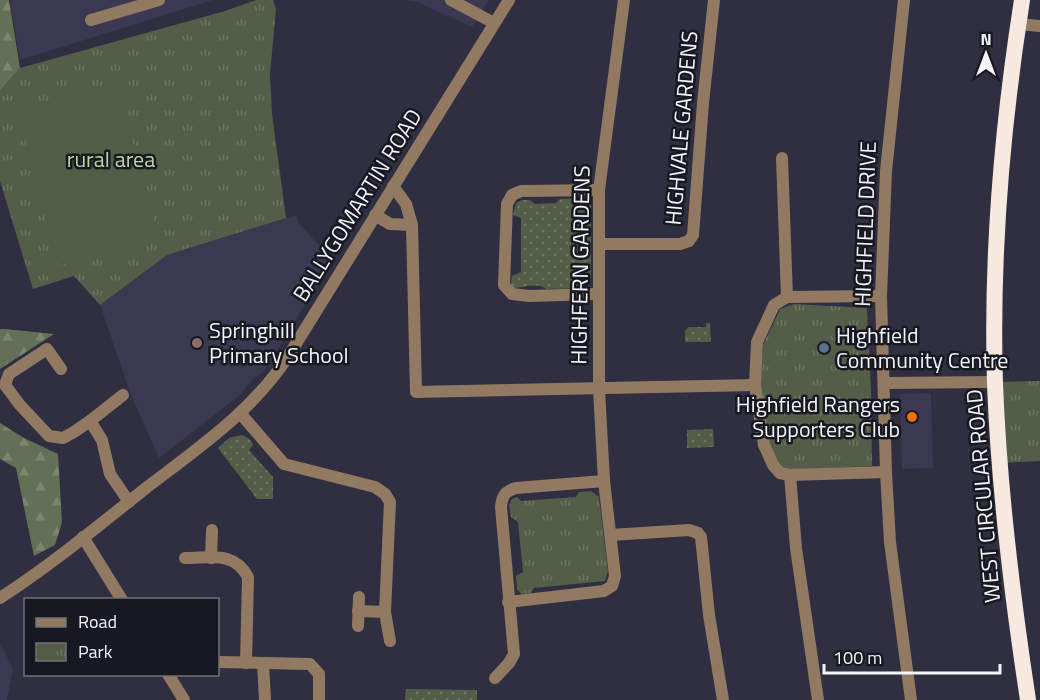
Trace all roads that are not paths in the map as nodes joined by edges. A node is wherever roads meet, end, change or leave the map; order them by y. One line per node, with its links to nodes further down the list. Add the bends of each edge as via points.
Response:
1 (159, 0): 8 (street)
2 (452, 0): 9 (street)
3 (509, 0): 9 (street, BALLYGOMARTIN ROAD)
4 (624, 0): 14 (street, HIGHFERN GARDENS)
5 (714, 0): 17 (street, HIGHVALE GARDENS, via 693,235 680,244)
6 (904, 0): 19 (street, HIGHFIELD DRIVE, via 886,171)
7 (1022, 0): 10 (highway, WEST CIRCULAR ROAD)
8 (91, 20)
9 (495, 22): 13 (street, BALLYGOMARTIN ROAD)
10 (1018, 24): 11 (street); 22 (highway, WEST CIRCULAR ROAD, via 1000,185)
11 (1040, 26)
12 (782, 158): 20 (street)
13 (393, 186): 15 (street, BALLYGOMARTIN ROAD); 16 (street, via 406,204)
14 (599, 190): 17 (street, HIGHFERN GARDENS); 18 (street, via 521,191 512,195 507,204 504,285 512,294 529,296)
15 (375, 215): 16 (street, via 390,224); 27 (street, BALLYGOMARTIN ROAD, via 281,367)
16 (412, 225): 25 (street, HIGHFERN GARDENS, via 416,392)
17 (600, 244): 18 (street, HIGHFERN GARDENS)
18 (598, 294): 25 (street, HIGHFERN GARDENS)
19 (881, 296): 20 (street); 23 (street, HIGHFIELD DRIVE)
20 (787, 297): 24 (street, via 774,305 757,342)
21 (61, 369): 28 (street, via 47,349 9,374 5,385 49,436 68,436)
22 (995, 382): 23 (street); 57 (highway, WEST CIRCULAR ROAD, via 1004,520)
23 (884, 383): 29 (street, HIGHFIELD DRIVE)
24 (755, 385): 25 (street); 30 (street, via 764,445 773,465 780,473)
25 (599, 389): 31 (street, HIGHFERN GARDENS)
26 (123, 395): 28 (street)
27 (240, 413): 32 (street, BALLYGOMARTIN ROAD); 43 (street, via 284,464 375,487 385,494 390,502)
28 (90, 421): 32 (street, via 102,440 110,474)
29 (886, 471): 30 (street); 56 (street, HIGHFIELD DRIVE, via 890,542)
30 (790, 475): 55 (street, via 800,581)
31 (604, 481): 34 (street, HIGHFERN GARDENS); 41 (street, via 516,488 504,495 501,507)
32 (129, 502): 35 (street, BALLYGOMARTIN ROAD)
33 (212, 530): 37 (street)
34 (611, 536): 41 (street, HIGHFERN GARDENS, via 615,576 612,586 604,591); 54 (street, via 689,530 698,533)
35 (83, 537): 39 (street, BALLYGOMARTIN ROAD); 40 (street)
36 (185, 558): 37 (street)
37 (211, 558): 47 (street, via 231,558 248,577)
38 (359, 597): 42 (street)
39 (0, 598)
40 (121, 598)
41 (508, 602): 50 (street, via 514,654)
42 (358, 611): 43 (street); 44 (street)
43 (385, 612): 45 (street)
44 (358, 626)
45 (390, 641)
46 (219, 662): 47 (street)
47 (246, 663): 48 (street)
48 (263, 663): 52 (street); 53 (street, via 310,664 319,674)
49 (172, 676): 51 (street)
50 (495, 678)
51 (184, 700)
52 (265, 700)
53 (319, 700)
54 (723, 700)
55 (818, 700)
56 (911, 700)
57 (1028, 700)

